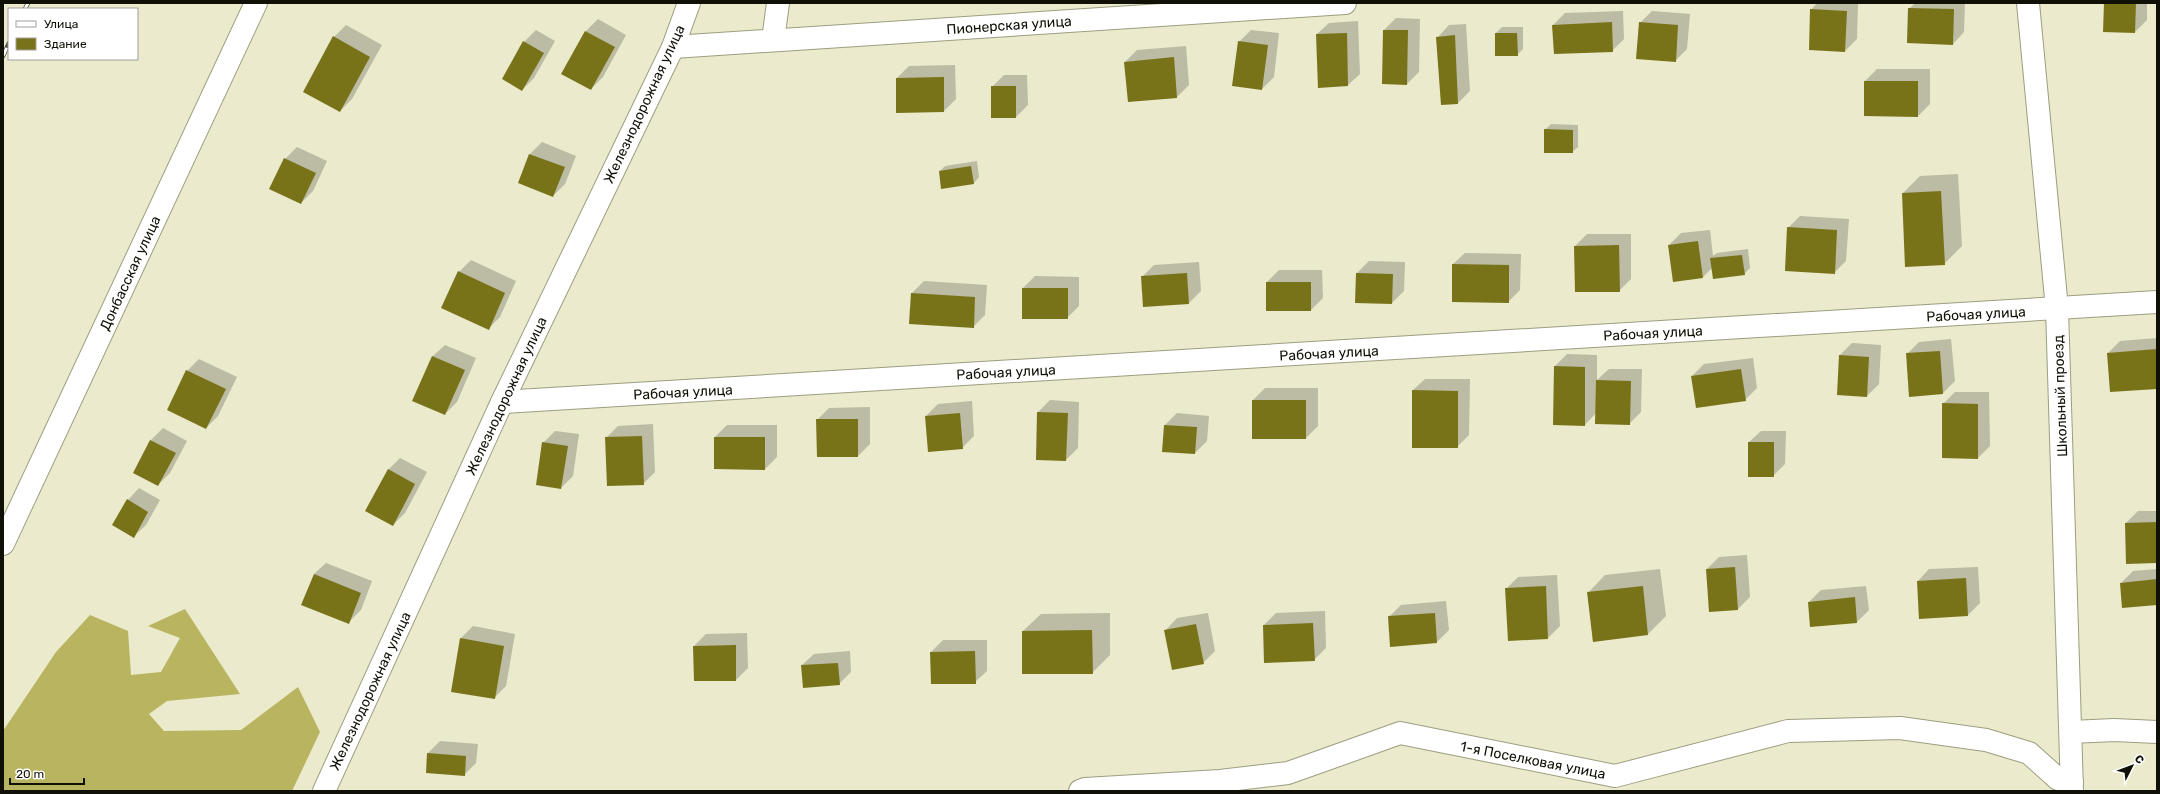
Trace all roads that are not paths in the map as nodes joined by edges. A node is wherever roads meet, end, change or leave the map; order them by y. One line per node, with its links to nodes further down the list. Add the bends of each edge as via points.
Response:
1 (256, 3): 11 (street, Донбасская улица)
2 (689, 3): 7 (street, Железнодорожная улица)
3 (778, 3): 6 (street)
4 (1344, 3): 6 (street, Пионерская улица)
5 (2028, 3): 9 (street, Школьный проезд)
6 (773, 40): 7 (street, Пионерская улица)
7 (672, 47): 10 (street, Железнодорожная улица)
8 (2157, 302): 9 (street, Рабочая улица)
9 (2057, 309): 10 (street, Рабочая улица); 12 (street, Школьный проезд)
10 (502, 402): 15 (street, Железнодорожная улица)
11 (3, 544)
12 (2071, 732): 13 (street); 14 (street, Школьный проезд)
13 (2157, 732)
14 (2072, 786): 16 (street, 1-я Поселковая улица, via 2058,780 2029,753 1986,740 1900,728 1788,731 1615,776 1400,733 1288,773 1085,788)
15 (324, 791)
16 (1080, 791)

